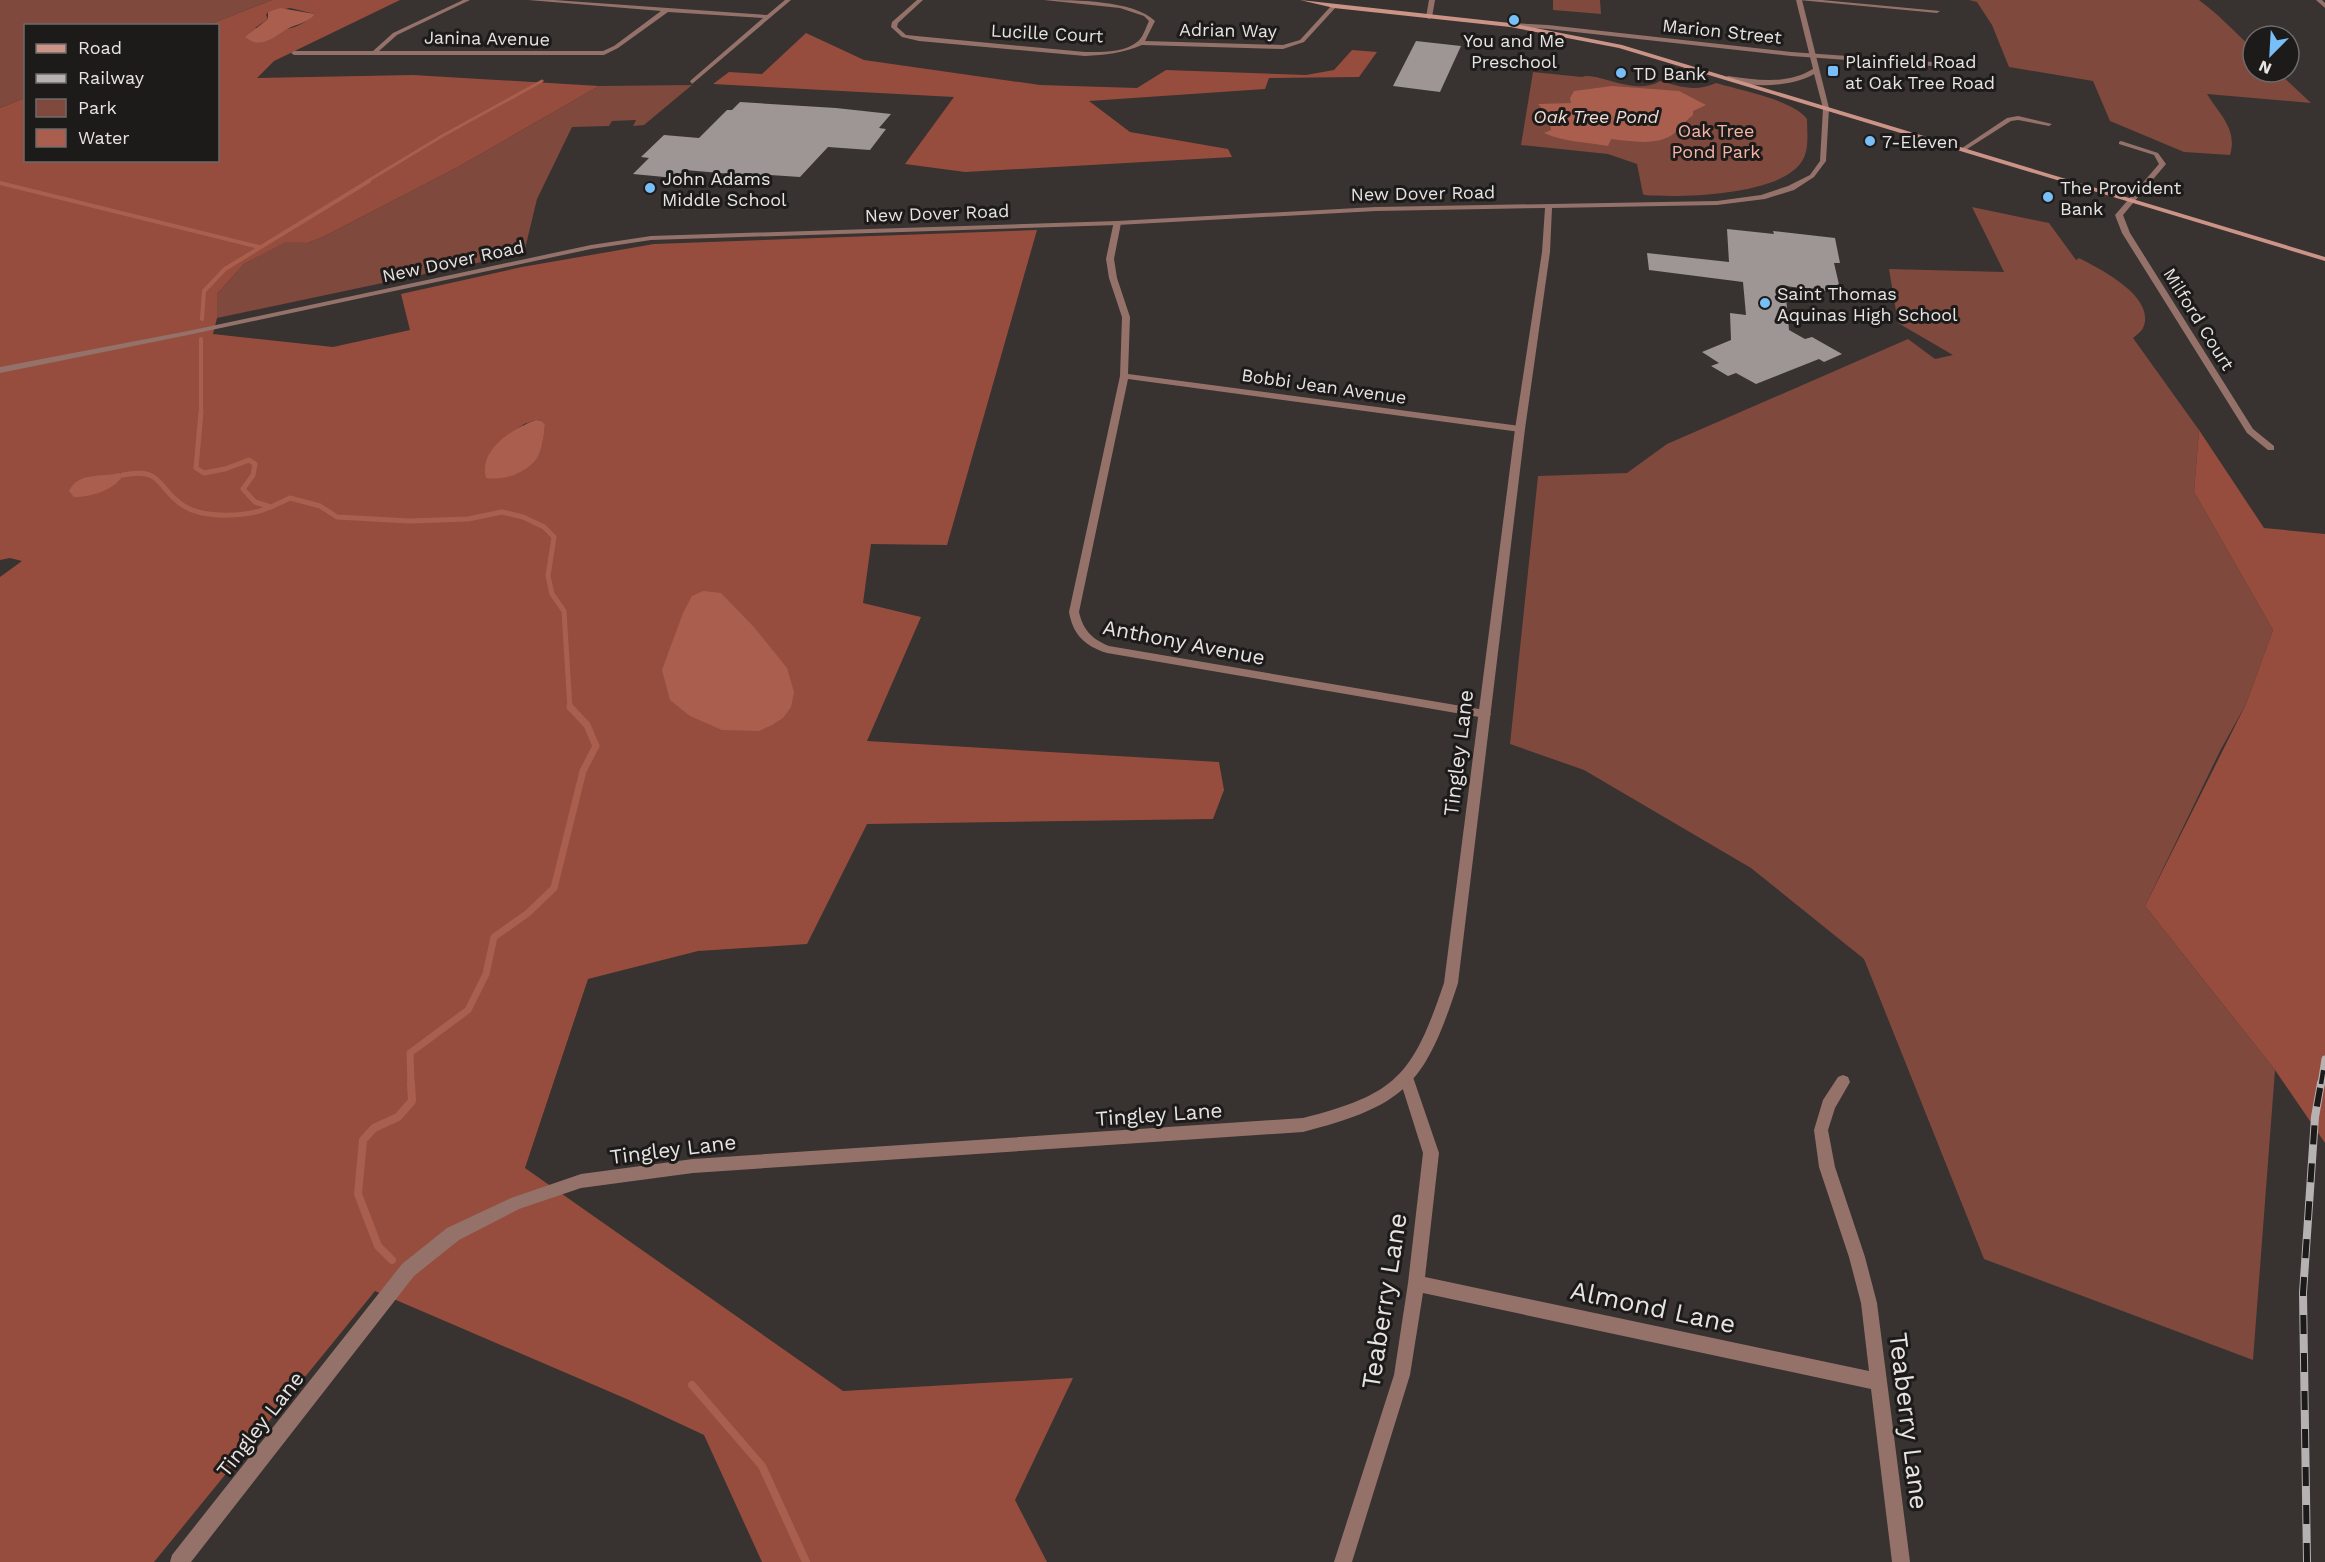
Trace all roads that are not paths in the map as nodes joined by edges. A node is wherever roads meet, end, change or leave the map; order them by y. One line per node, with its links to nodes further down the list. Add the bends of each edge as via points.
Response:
1 (467, 0): 19 (street, via 395,34)
2 (531, 0): 12 (street)
3 (788, 0): 15 (street)
4 (920, 0): 17 (street, Lucille Court, via 895,22 899,33 919,39 1084,54 1119,51)
5 (1047, 0): 17 (street, Lucille Court, via 1121,6 1143,12 1152,21)
6 (1303, 0): 10 (main road)
7 (1432, 0): 14 (street)
8 (1801, 0): 13 (street); 20 (street)
9 (2319, 0): 11 (street)
10 (1334, 6): 14 (main road); 17 (street, Adrian Way, via 1302,40 1283,47)
11 (2325, 6)
12 (666, 10): 15 (street); 19 (street, Janina Avenue, via 604,53)
13 (1937, 11)
14 (1429, 16): 16 (main road)
15 (767, 17): 24 (street)
16 (1510, 26): 20 (street, Marion Street); 23 (main road, via 1620,46)
17 (1141, 43)
18 (294, 52): 19 (street, Janina Avenue)
19 (375, 52)
20 (1813, 55): 21 (street, Marion Street); 22 (street)
21 (1932, 64)
22 (1816, 70): 23 (street, via 1797,82); 25 (street)
23 (1728, 78): 25 (main road)
24 (692, 82)
25 (1826, 108): 28 (main road); 30 (street, New Dover Road, via 1821,166 1806,180 1782,191 1717,203)
26 (2049, 124): 28 (street, via 2009,119)
27 (2121, 143): 29 (street, via 2156,154 2163,164)
28 (1962, 150): 29 (main road)
29 (2130, 201): 32 (main road); 36 (street, Milford Court, via 2119,215 2126,233 2250,430)
30 (1549, 206): 31 (street, New Dover Road, via 1365,209); 35 (street, Tingley Lane)
31 (1117, 223): 33 (street, New Dover Road, via 690,236 617,243); 34 (street, Anthony Avenue, via 1110,259 1126,317)
32 (2325, 259)
33 (0, 370)
34 (1124, 376): 35 (street, Bobbi Jean Avenue); 37 (street, Anthony Avenue, via 1074,612 1076,625 1091,644)
35 (1520, 429): 37 (street, Tingley Lane)
36 (2271, 448)
37 (1485, 714): 38 (street, Tingley Lane, via 1451,983 1437,1028)
38 (1407, 1080): 40 (street, Teaberry Lane, via 1431,1153); 42 (street, Tingley Lane, via 1362,1109 1303,1125 693,1166 581,1182 516,1203 453,1234 408,1270)
39 (1843, 1082): 41 (street, Teaberry Lane, via 1828,1105 1821,1130 1827,1167 1869,1303)
40 (1416, 1283): 41 (street, Almond Lane); 43 (street, Teaberry Lane, via 1402,1375)
41 (1879, 1382): 44 (street, Teaberry Lane)
42 (178, 1562)
43 (1343, 1562)
44 (1901, 1562)

